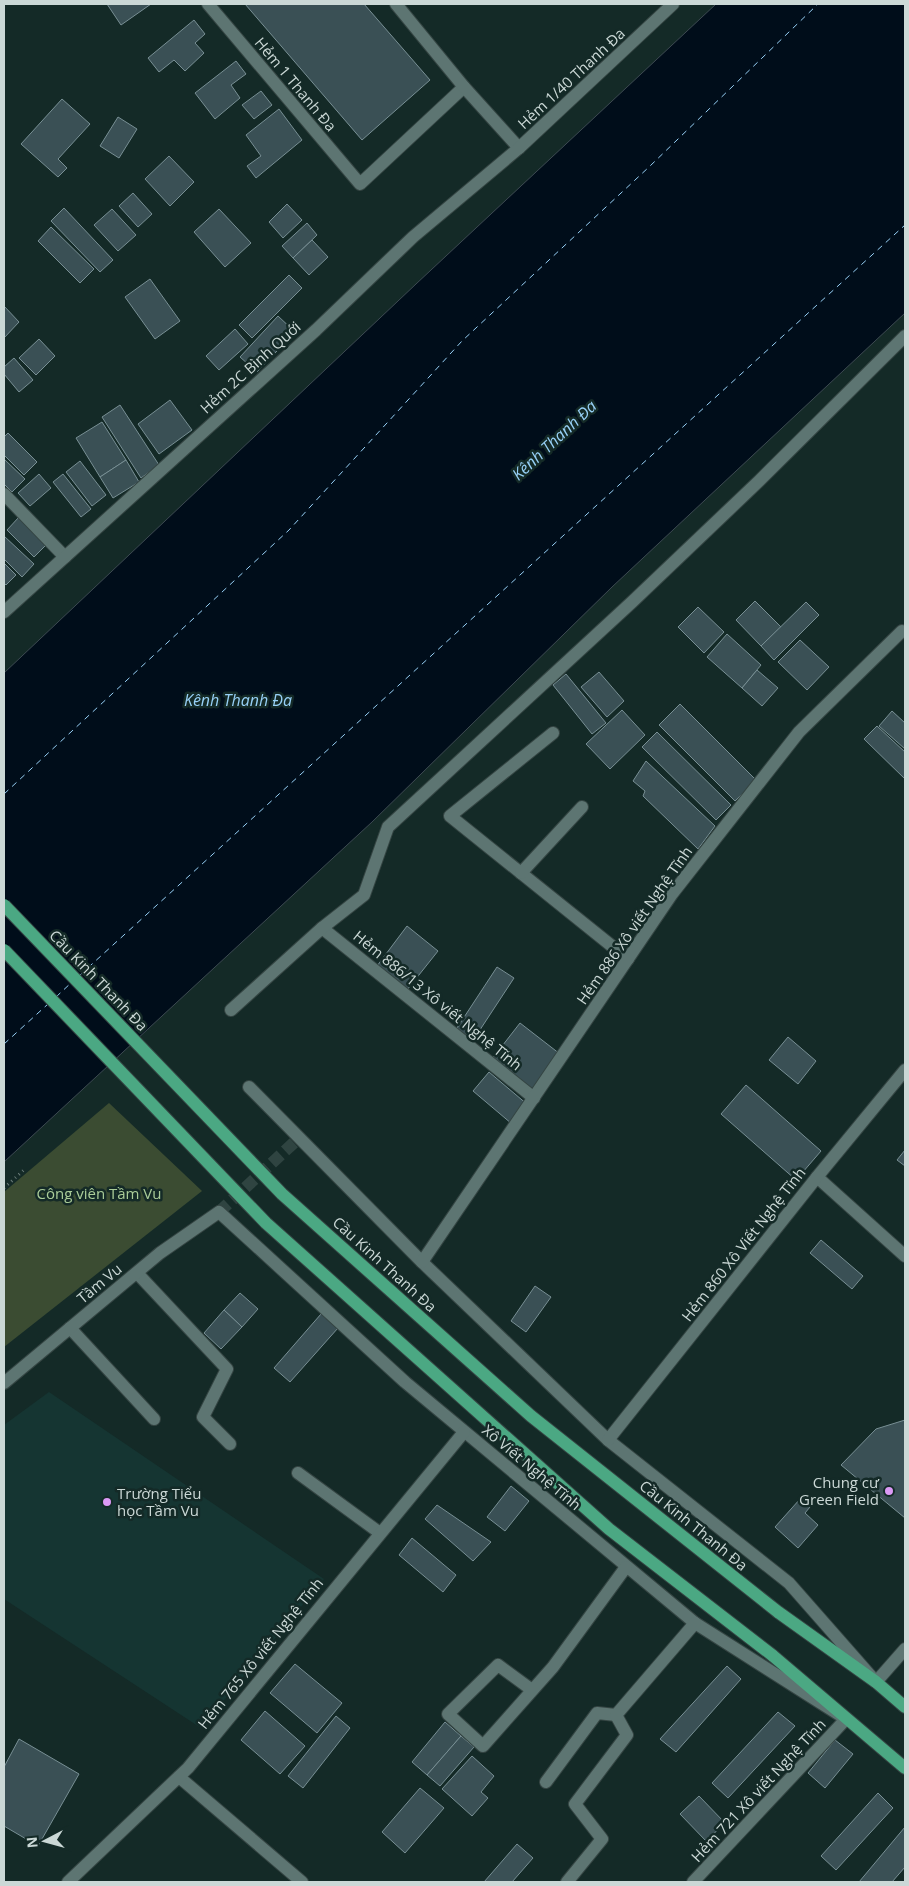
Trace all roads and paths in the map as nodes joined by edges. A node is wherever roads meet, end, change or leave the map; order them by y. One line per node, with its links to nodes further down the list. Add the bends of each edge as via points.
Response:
1 (208, 4): 4 (street, Hẻm 1 Thanh Đa, via 360,184)
2 (396, 4): 4 (street, Hẻm 1/40 Thanh Đa)
3 (674, 4): 5 (street, Hẻm 1/40 Thanh Đa)
4 (464, 87): 5 (street, Hẻm 1/40 Thanh Đa)
5 (519, 148): 8 (street, Hẻm 2C Bình Quới, via 413,237 316,330)
6 (905, 336): 15 (street, via 632,602 388,827 364,895)
7 (4, 494): 8 (street)
8 (65, 557): 9 (street, Hẻm 2C Bình Quới)
9 (4, 612)
10 (902, 631): 17 (street, Hẻm 886 Xô viết Nghệ Tĩnh, via 798,732 672,894)
11 (553, 733): 13 (street, via 450,816)
12 (582, 807): 13 (street)
13 (521, 873): 17 (street)
14 (4, 904): 40 (main road, Cầu Kinh Thanh Đa, bridge, via 282,1194 532,1416 778,1612)
15 (322, 928): 18 (street); 21 (street, Hẻm 886/13 Xô viết Nghệ Tĩnh)
16 (4, 950): 44 (main road, Xô Viết Nghệ Tĩnh, bridge, via 266,1223 609,1529 772,1655)
17 (628, 959): 21 (street, Hẻm 886 Xô viết Nghệ Tĩnh)
18 (231, 1010)
19 (905, 1070): 23 (street, Hẻm 860 Xô Viết Nghệ Tĩnh)
20 (249, 1087): 27 (street)
21 (534, 1098): 27 (street, Hẻm 886 Xô viết Nghệ Tĩnh)
22 (25, 1169): 24 (path)
23 (817, 1177): 26 (street); 33 (street, Hẻm 860 Xô Viết Nghệ Tĩnh)
24 (4, 1188)
25 (219, 1212): 28 (street, Tầm Vu); 32 (street, Xô Viết Nghệ Tĩnh)
26 (905, 1256)
27 (422, 1262): 33 (street)
28 (137, 1273): 29 (street, Tầm Vu); 34 (street, via 228,1369 203,1418)
29 (70, 1328): 30 (street, Tầm Vu); 31 (street)
30 (4, 1383)
31 (154, 1419)
32 (464, 1432): 36 (street, Hẻm 765 Xô viết Nghệ Tĩnh); 37 (street, Xô Viết Nghệ Tĩnh)
33 (608, 1440): 40 (street, via 789,1583)
34 (230, 1444)
35 (298, 1473): 36 (street)
36 (380, 1533): 46 (street, Hẻm 765 Xô viết Nghệ Tĩnh)
37 (626, 1567): 38 (street, Xô Viết Nghệ Tĩnh); 41 (street)
38 (695, 1623): 43 (street); 44 (street, Xô Viết Nghệ Tĩnh)
39 (905, 1649): 40 (street)
40 (876, 1682): 42 (main road)
41 (532, 1690): 41 (street, via 484,1746 448,1714 498,1665)
42 (905, 1707)
43 (616, 1716): 47 (street, via 597,1713); 50 (street, via 627,1735 575,1804 602,1839)
44 (846, 1719): 45 (main road, Xô Viết Nghệ Tĩnh); 51 (street, Hẻm 721 Xô viết Nghệ Tĩnh)
45 (905, 1768)
46 (179, 1776): 48 (street, Hẻm 765 Xô viết Nghệ Tĩnh); 49 (street)
47 (546, 1782)
48 (68, 1882)
49 (302, 1882)
50 (568, 1882)
51 (693, 1882)

